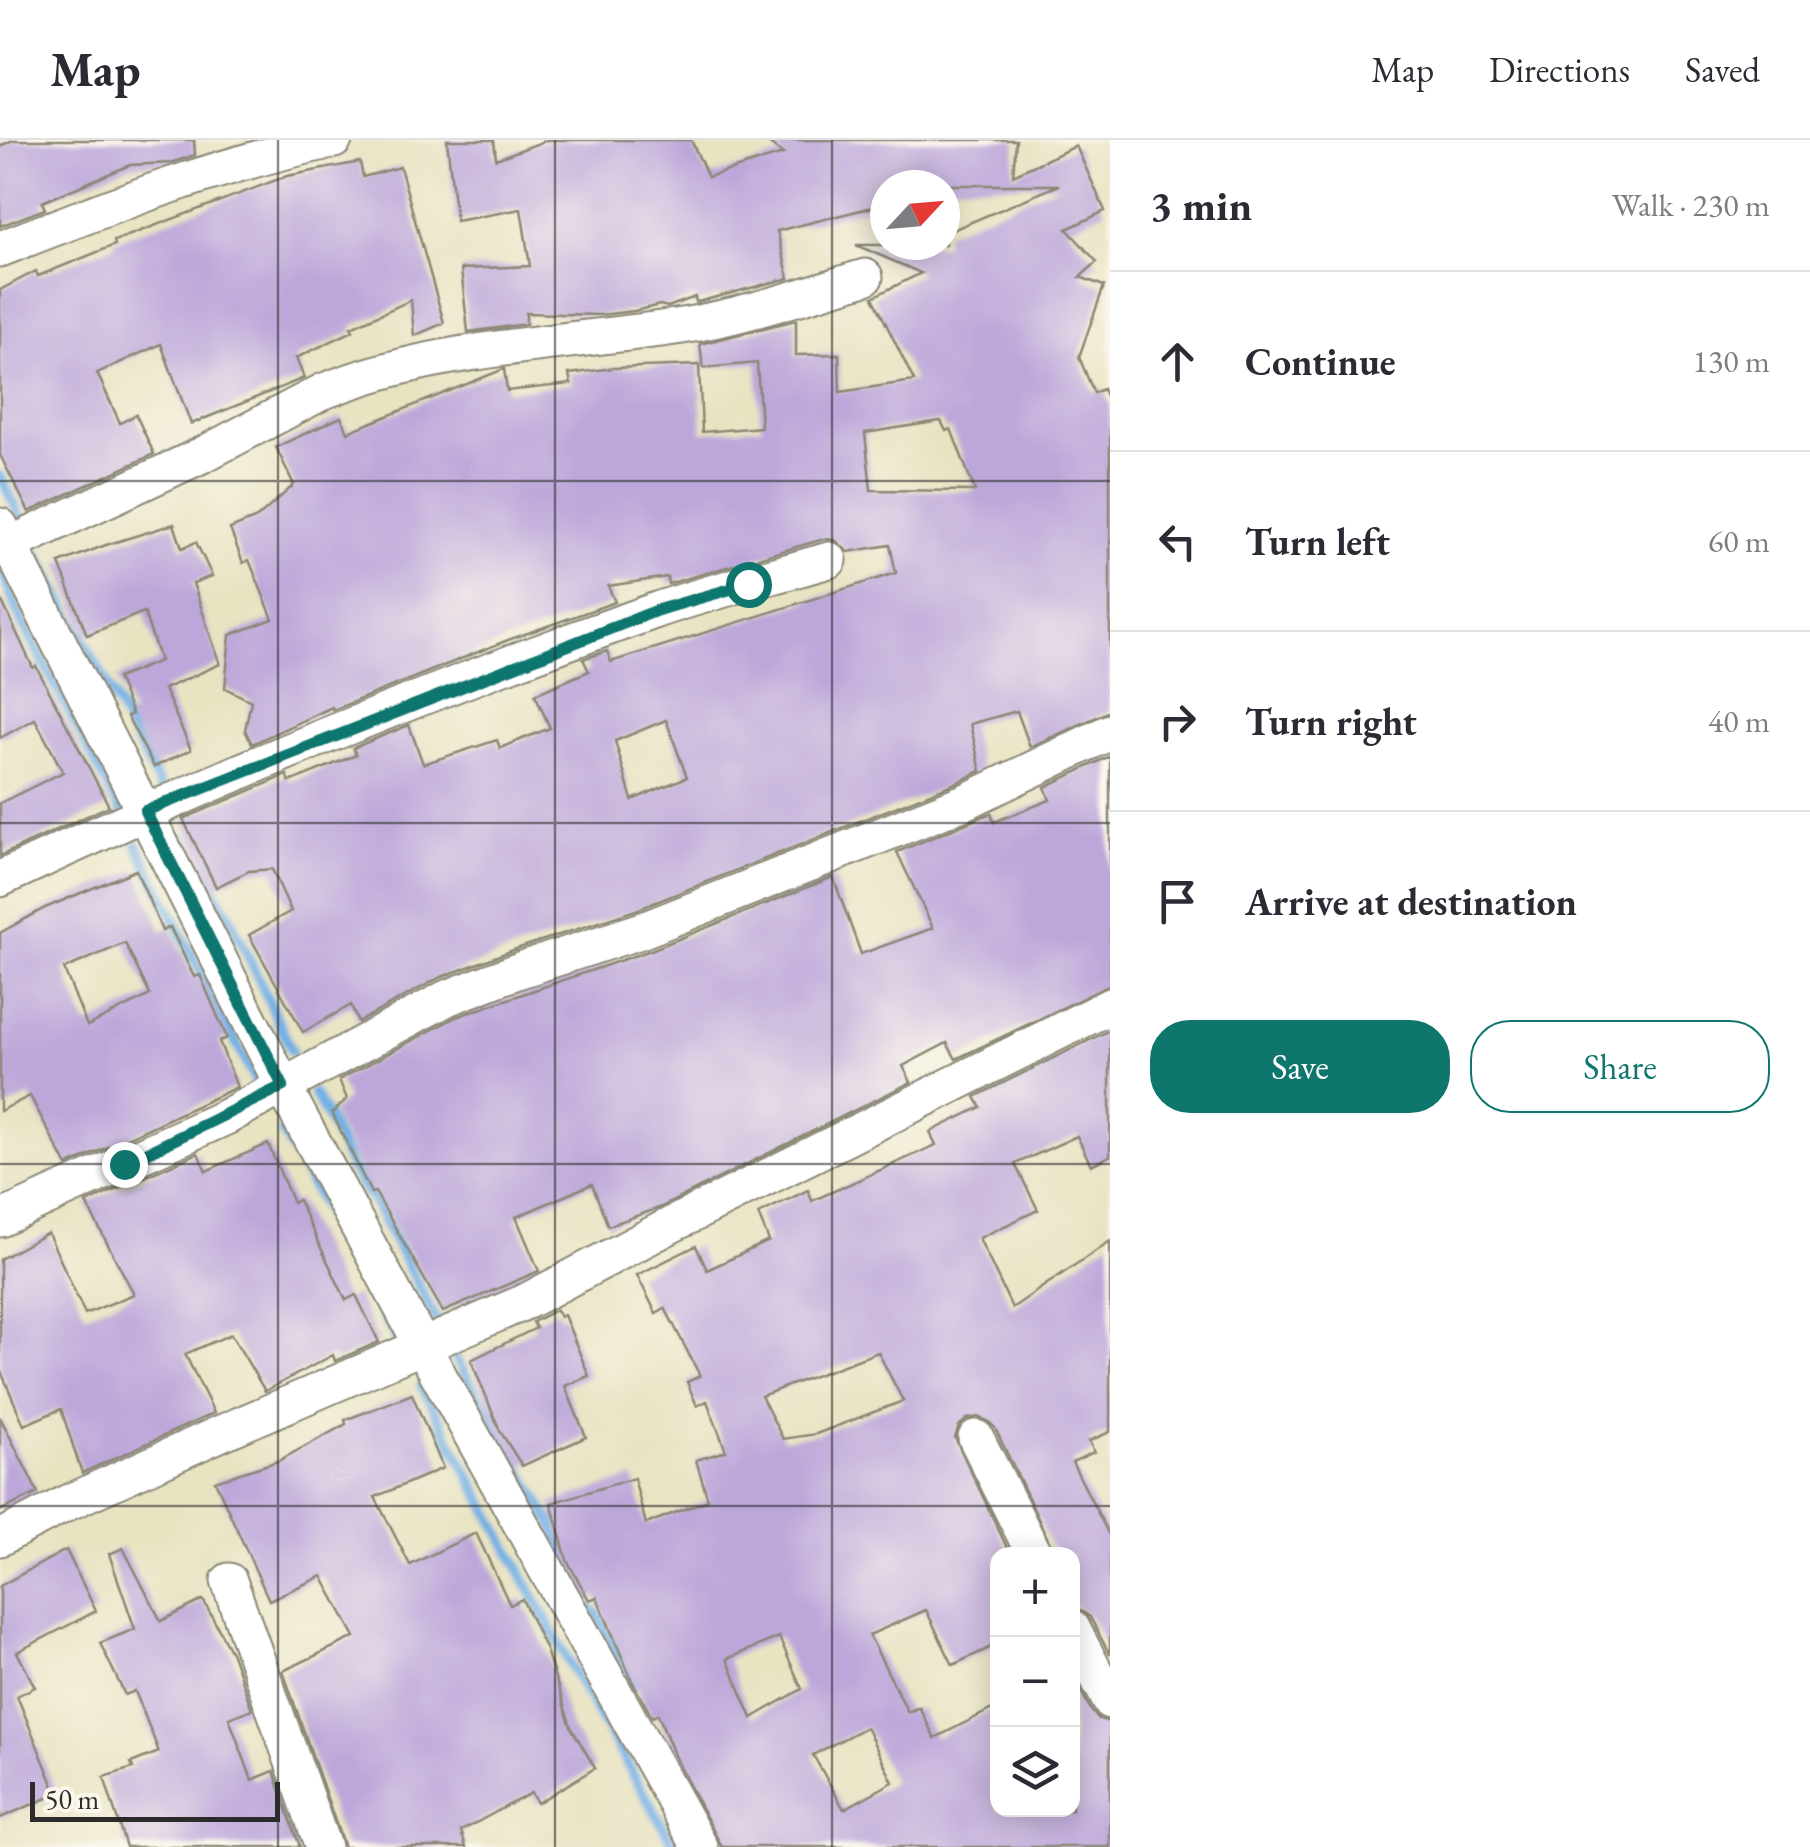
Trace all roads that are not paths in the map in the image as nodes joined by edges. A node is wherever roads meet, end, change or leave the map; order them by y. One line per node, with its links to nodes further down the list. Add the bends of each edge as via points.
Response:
1 (334, 140): 2 (street, via 241,160)
2 (0, 249)
3 (865, 277): 4 (street, via 685,325 492,349 355,378 116,497)
4 (3, 540): 7 (street)
5 (829, 560): 7 (street, via 658,610)
6 (1110, 732): 10 (street, via 949,808 643,930 447,998)
7 (145, 811): 8 (street); 10 (street)
8 (0, 879)
9 (1110, 1006): 12 (street, via 527,1301)
10 (283, 1086): 11 (street); 12 (street)
11 (0, 1219)
12 (423, 1347): 14 (street); 20 (street)
13 (976, 1438): 15 (street)
14 (0, 1538)
15 (1030, 1547)
16 (229, 1582): 19 (street)
17 (1077, 1637): 18 (street)
18 (1110, 1701)
19 (324, 1847)
20 (700, 1847)

